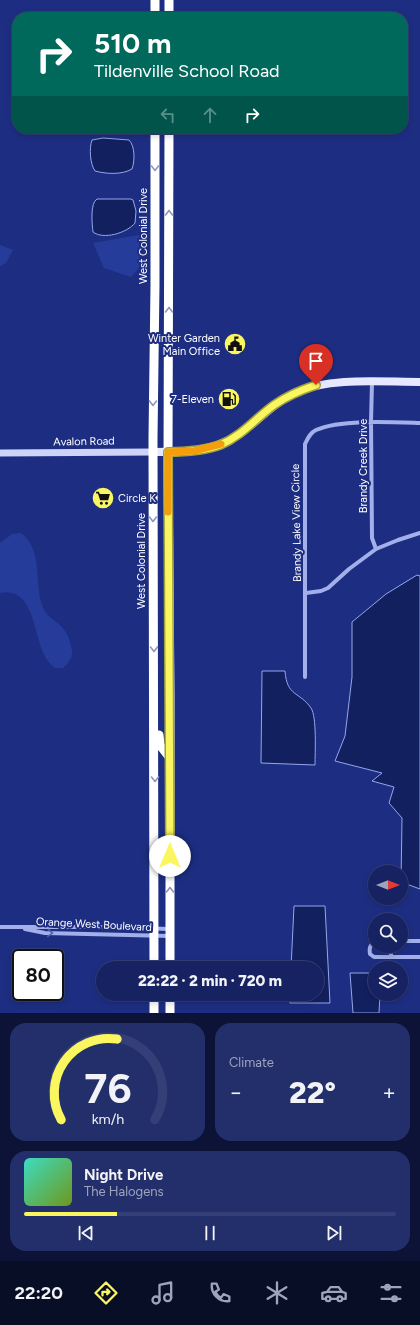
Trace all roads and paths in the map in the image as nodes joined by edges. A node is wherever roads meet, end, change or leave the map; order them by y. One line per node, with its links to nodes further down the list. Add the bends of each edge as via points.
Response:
1 (155, 0): 3 (highway)
2 (169, 0): 4 (highway)
3 (155, 12)
4 (169, 12)
5 (155, 134): 11 (highway, West Colonial Drive, one-way to 11)
6 (169, 134): 12 (highway, one-way to 6)
7 (372, 382): 8 (main road, Avalon Road); 9 (street, Brandy Creek Drive); 12 (main road, Avalon Road, via 328,383 296,392 221,444 194,451)
8 (420, 382)
9 (371, 422): 10 (street, Brandy Lake View Circle); 15 (street, Brandy Creek Drive, via 372,538); 16 (street, Brandy Lake View Circle, via 336,425 316,430 309,435 305,444)
10 (420, 423)
11 (153, 452): 12 (main road, Avalon Road); 13 (main road, Avalon Road); 18 (highway, West Colonial Drive, one-way to 18)
12 (168, 452): 20 (highway)
13 (0, 453)
14 (420, 533): 15 (street, Brandy Lake View Circle)
15 (376, 549): 16 (street, Brandy Lake View Circle, via 328,588)
16 (306, 593): 17 (street)
17 (305, 676)
18 (154, 704): 19 (highway, West Colonial Drive); 20 (highway, via 160,745)
19 (155, 754): 21 (highway, via 164,762); 25 (highway, West Colonial Drive, one-way to 25)
20 (170, 758): 21 (highway)
21 (170, 783): 26 (highway, one-way to 21)
22 (17, 927): 23 (street, Orange West Boulevard); 24 (street, Orange West Boulevard); 27 (street, Orange West Boulevard, one-way to 27, via 45,933)
23 (98, 927): 25 (street, Orange West Boulevard); 27 (street)
24 (0, 928)
25 (154, 932): 26 (street, Orange West Boulevard); 26 (street, Orange West Boulevard); 27 (street, Orange West Boulevard); 34 (highway, West Colonial Drive)
26 (170, 932): 35 (highway)
27 (98, 934)
28 (408, 941): 29 (street)
29 (420, 941)
30 (370, 953): 32 (street, via 374,957)
31 (391, 953): 32 (street)
32 (391, 957): 33 (street)
33 (420, 957)
34 (154, 961)
35 (170, 961)
36 (154, 1001): 38 (highway)
37 (170, 1001): 39 (highway)
38 (154, 1013)
39 (170, 1013)

